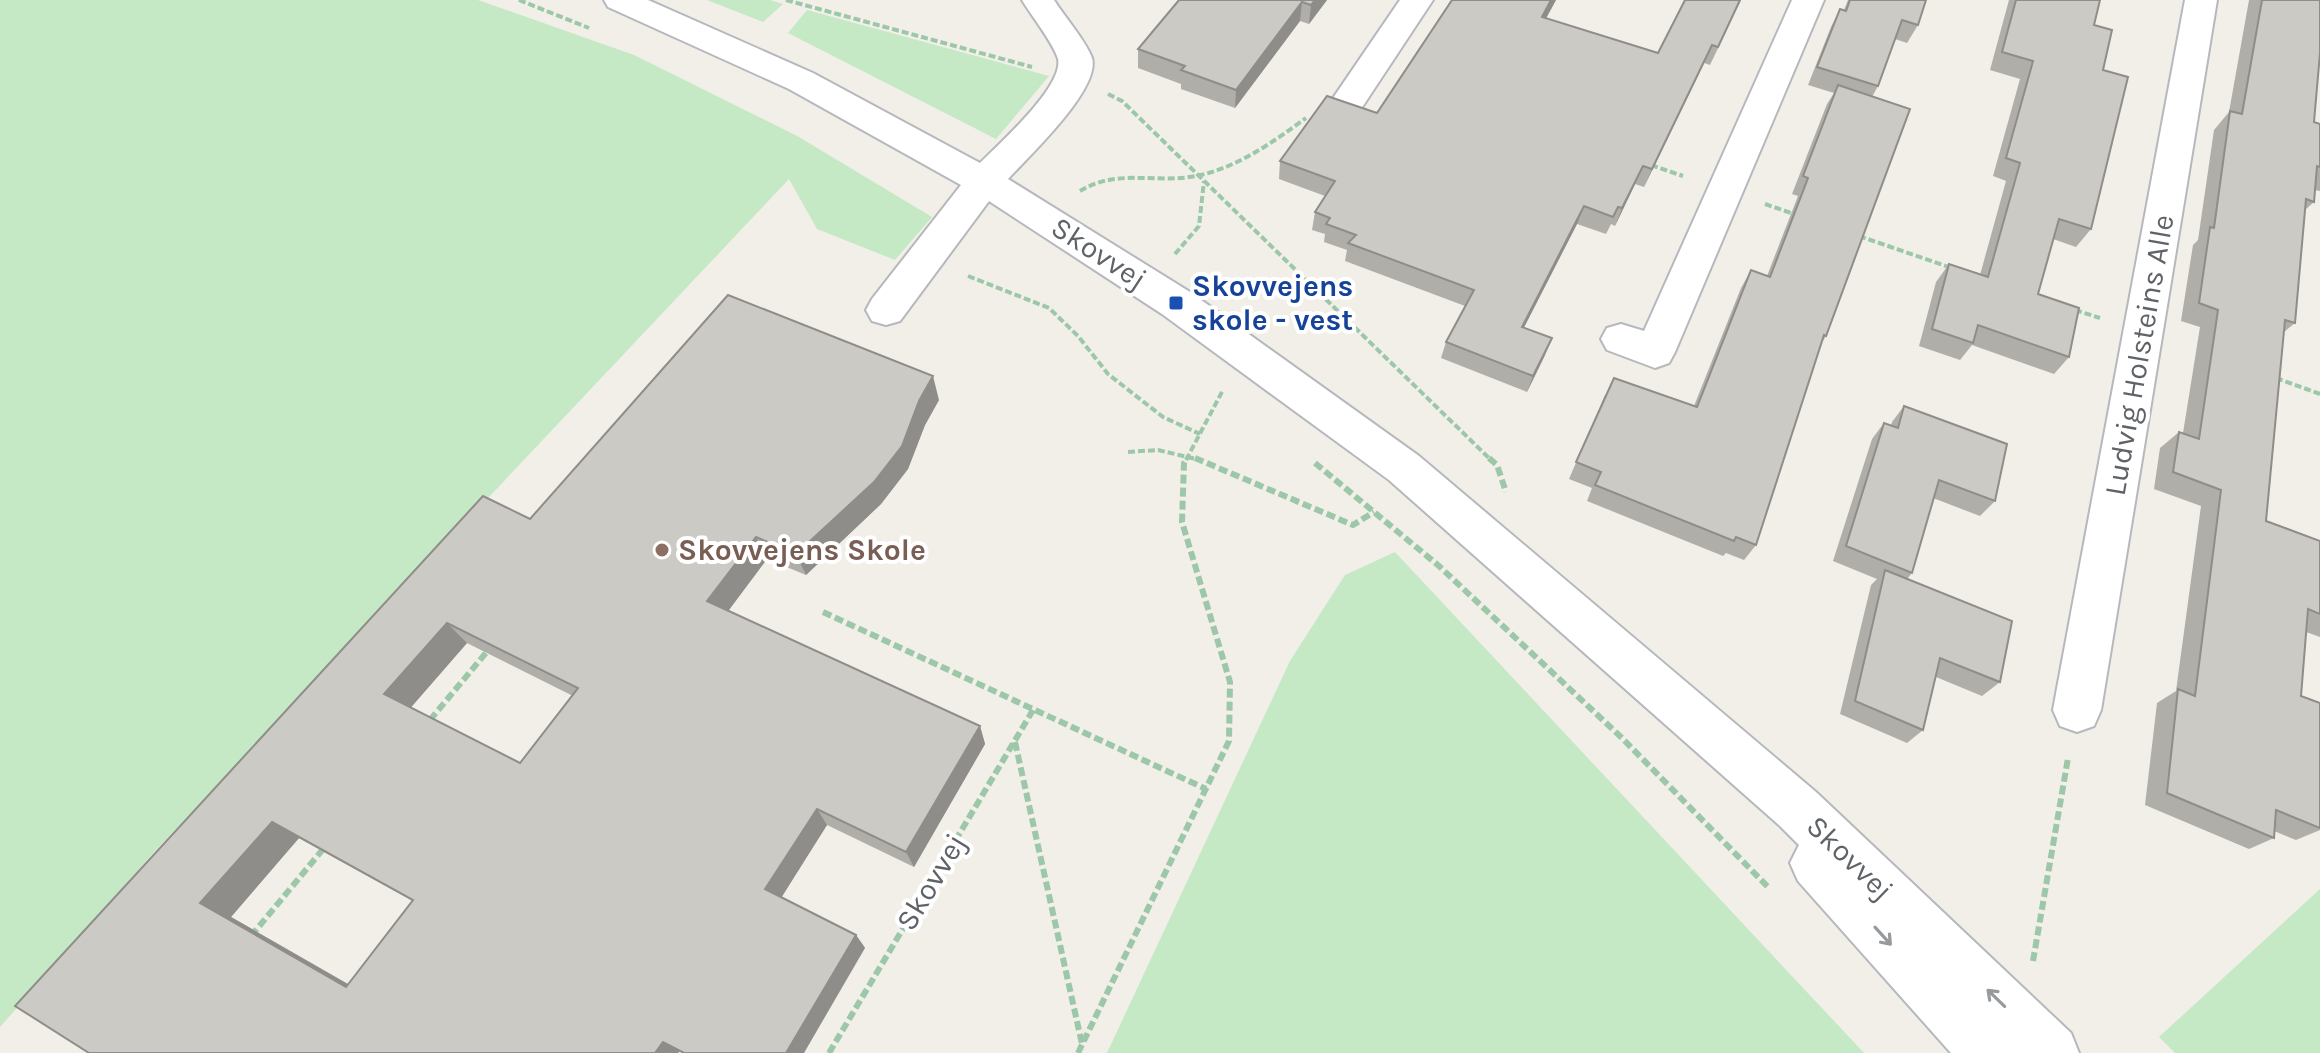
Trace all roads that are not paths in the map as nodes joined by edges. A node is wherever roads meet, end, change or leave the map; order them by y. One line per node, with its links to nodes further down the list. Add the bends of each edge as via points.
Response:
1 (620, 0): 7 (street, Skovvej, via 801,81)
2 (1038, 0): 7 (street, via 1075,59 1074,78)
3 (1417, 0): 6 (street)
4 (1808, 0): 9 (street, via 1655,352)
5 (2201, 0): 11 (street, Ludvig Holsteins Alle)
6 (1347, 104)
7 (984, 181): 8 (street); 10 (street, Skovvej, via 1176,303 1404,468)
8 (886, 310)
9 (1621, 339)
10 (1642, 671): 12 (street, Skovvej, one-way to 12); 13 (street, Skovvej, one-way to 10, via 1798,809)
11 (2077, 710)
12 (1988, 1053)
13 (2051, 1053)

